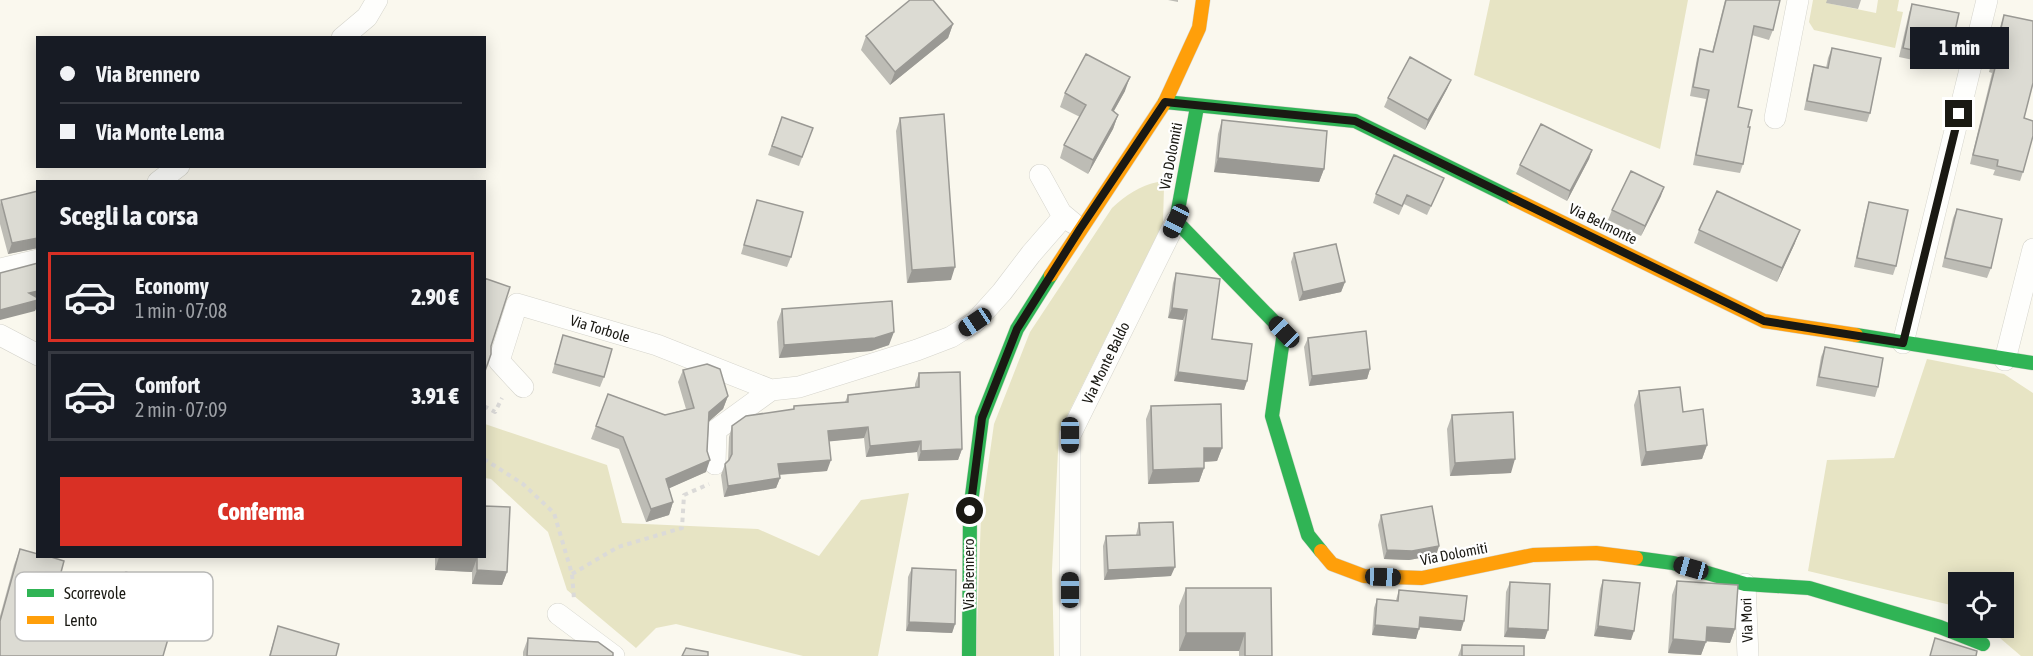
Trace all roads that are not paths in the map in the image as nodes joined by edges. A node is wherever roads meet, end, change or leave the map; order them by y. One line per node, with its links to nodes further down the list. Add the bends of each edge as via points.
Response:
1 (376, 0): 5 (street, via 367,17)
2 (1203, 0): 6 (street, Via Brennero, via 1199,28)
3 (1798, 0): 8 (street)
4 (1987, 0): 19 (street)
5 (344, 36)
6 (1165, 102): 7 (street, Via Belmonte); 14 (street, Via Brennero)
7 (1197, 106): 13 (street, Via Dolomiti); 19 (street, Via Belmonte, via 1355,121 1764,321)
8 (1775, 118)
9 (177, 168): 11 (street)
10 (1040, 175): 12 (street)
11 (162, 180)
12 (1064, 216): 14 (street); 24 (street, Via Torbole, via 975,322 951,337 799,387)
13 (1176, 221): 26 (street, Via Dolomiti, via 1284,332 1272,416 1308,536 1332,564 1364,576 1422,578 1533,555 1596,552 1672,563); 31 (street, Via Monte Baldo, via 1070,435)
14 (1080, 229): 30 (street, Via Brennero, via 1017,329 982,418 970,511)
15 (2033, 249): 21 (street)
16 (36, 260): 17 (street)
17 (0, 269)
18 (0, 335): 20 (street)
19 (1903, 343): 21 (street, Via Belmonte)
20 (36, 354)
21 (2005, 360): 22 (street, Via Belmonte)
22 (2033, 363)
23 (523, 387): 24 (street, Via Torbole, via 499,361 517,304 657,345)
24 (771, 390): 25 (street, Via Torbole, via 716,430)
25 (716, 464)
26 (1745, 584): 28 (street, Via Dolomiti, via 1809,588 1940,627); 32 (street, Via Mori)
27 (558, 614): 29 (street)
28 (1983, 644)
29 (614, 656)
30 (969, 656)
31 (1070, 656)
32 (1748, 656)

